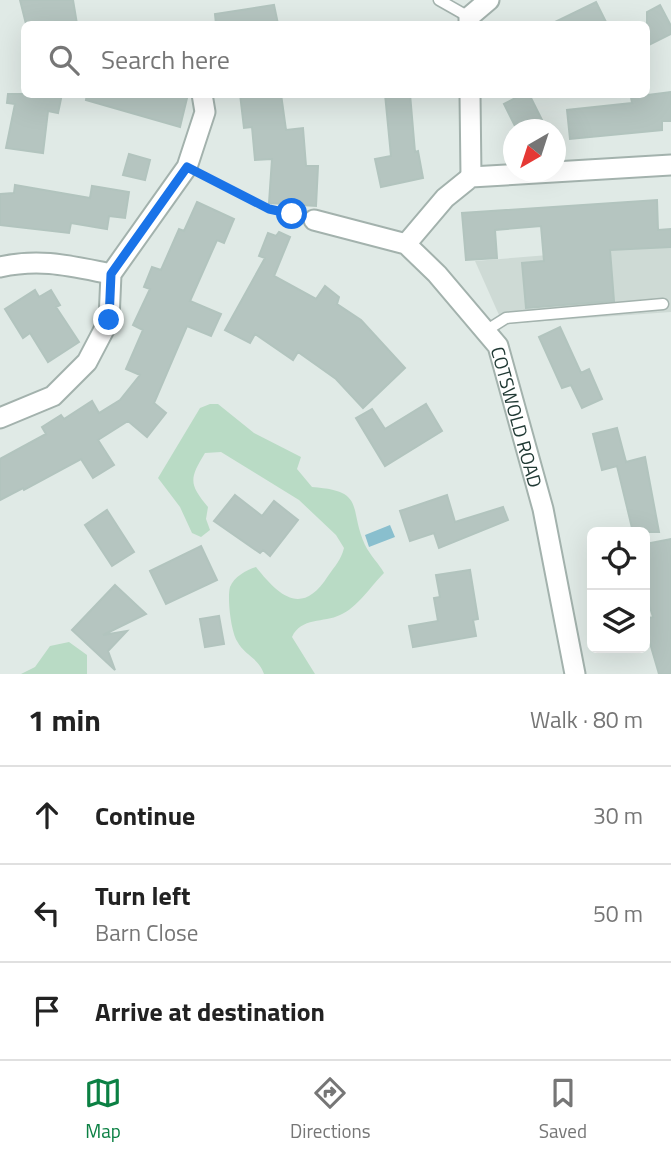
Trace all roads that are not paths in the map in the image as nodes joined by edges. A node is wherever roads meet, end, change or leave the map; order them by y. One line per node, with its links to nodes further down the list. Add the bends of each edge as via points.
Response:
1 (439, 0): 3 (lane)
2 (489, 0): 3 (street)
3 (469, 21)
4 (203, 98): 11 (street, via 205,112 187,167)
5 (470, 98): 7 (street)
6 (671, 165): 7 (street)
7 (471, 177): 9 (street, via 445,198)
8 (314, 220): 9 (street, COTSWOLD ROAD)
9 (406, 244): 13 (street, COTSWOLD ROAD)
10 (0, 267): 11 (street, via 48,262)
11 (111, 274): 14 (street, via 109,320 87,362 53,396)
12 (663, 304): 13 (lane, via 506,318)
13 (487, 330): 15 (street, COTSWOLD ROAD, via 498,346 543,509)
14 (0, 418)
15 (575, 674)

